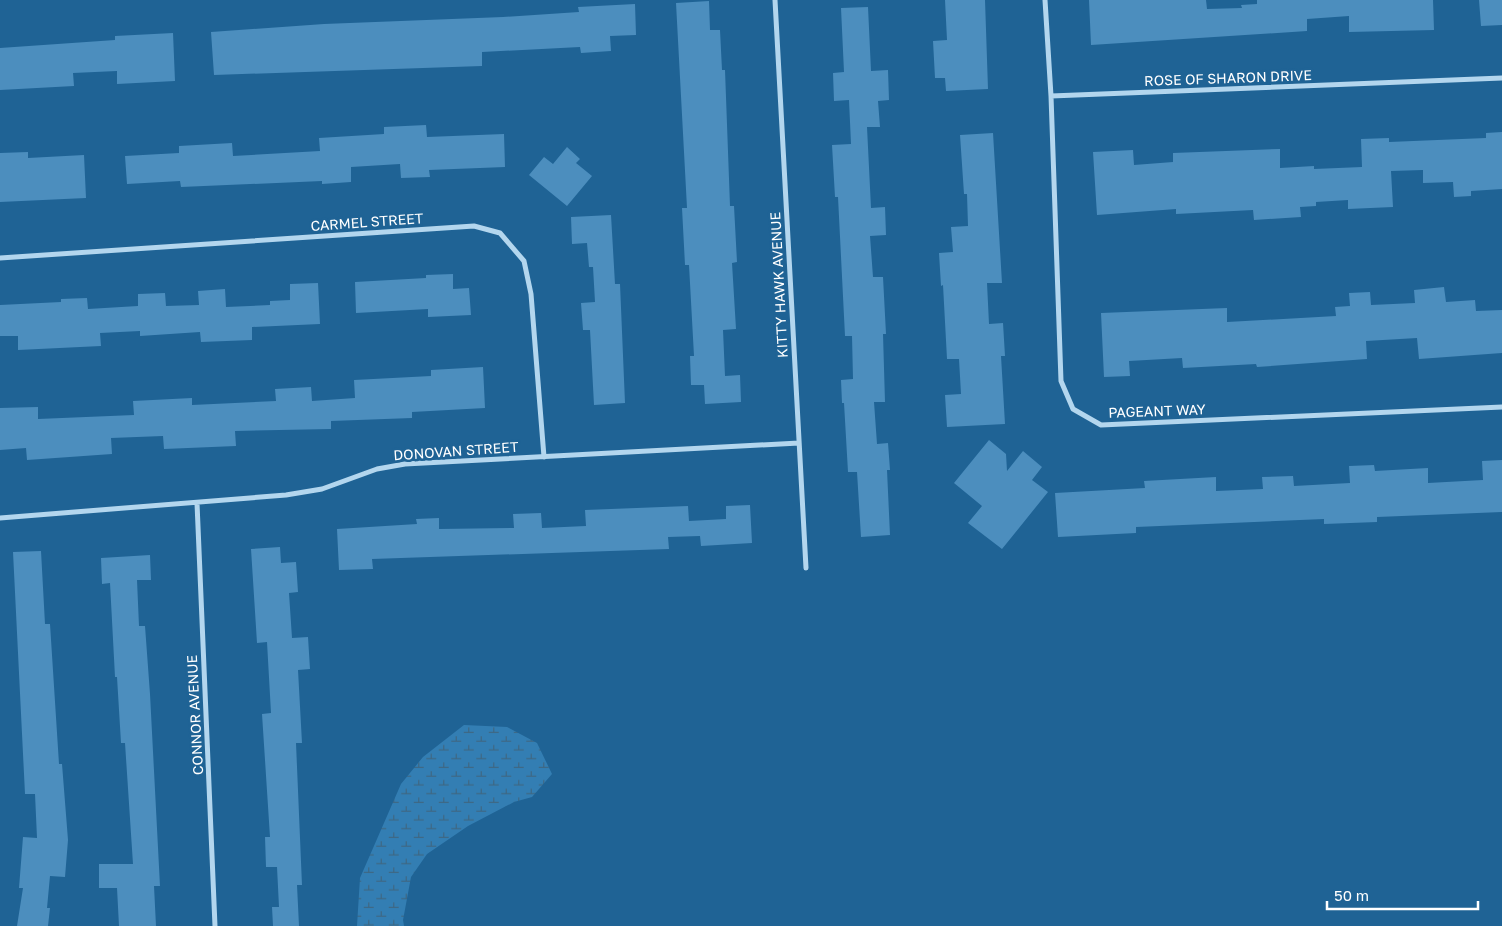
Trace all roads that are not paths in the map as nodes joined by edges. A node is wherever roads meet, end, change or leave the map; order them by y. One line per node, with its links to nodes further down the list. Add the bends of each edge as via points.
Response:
1 (775, 0): 7 (street, KITTY HAWK AVENUE)
2 (1045, 0): 4 (street)
3 (1502, 78): 4 (street, ROSE OF SHARON DRIVE)
4 (1051, 96): 6 (street, PAGEANT WAY, via 1061,381 1073,409 1101,425)
5 (0, 258): 8 (street, CARMEL STREET, via 474,226 500,232 524,261 531,294)
6 (1502, 408)
7 (799, 443): 8 (street, DONOVAN STREET); 11 (street, KITTY HAWK AVENUE)
8 (544, 457): 9 (street, DONOVAN STREET, via 405,464 377,469 313,490)
9 (197, 504): 10 (street, DONOVAN STREET); 12 (street, CONNOR AVENUE)
10 (0, 518)
11 (806, 568)
12 (215, 926)

